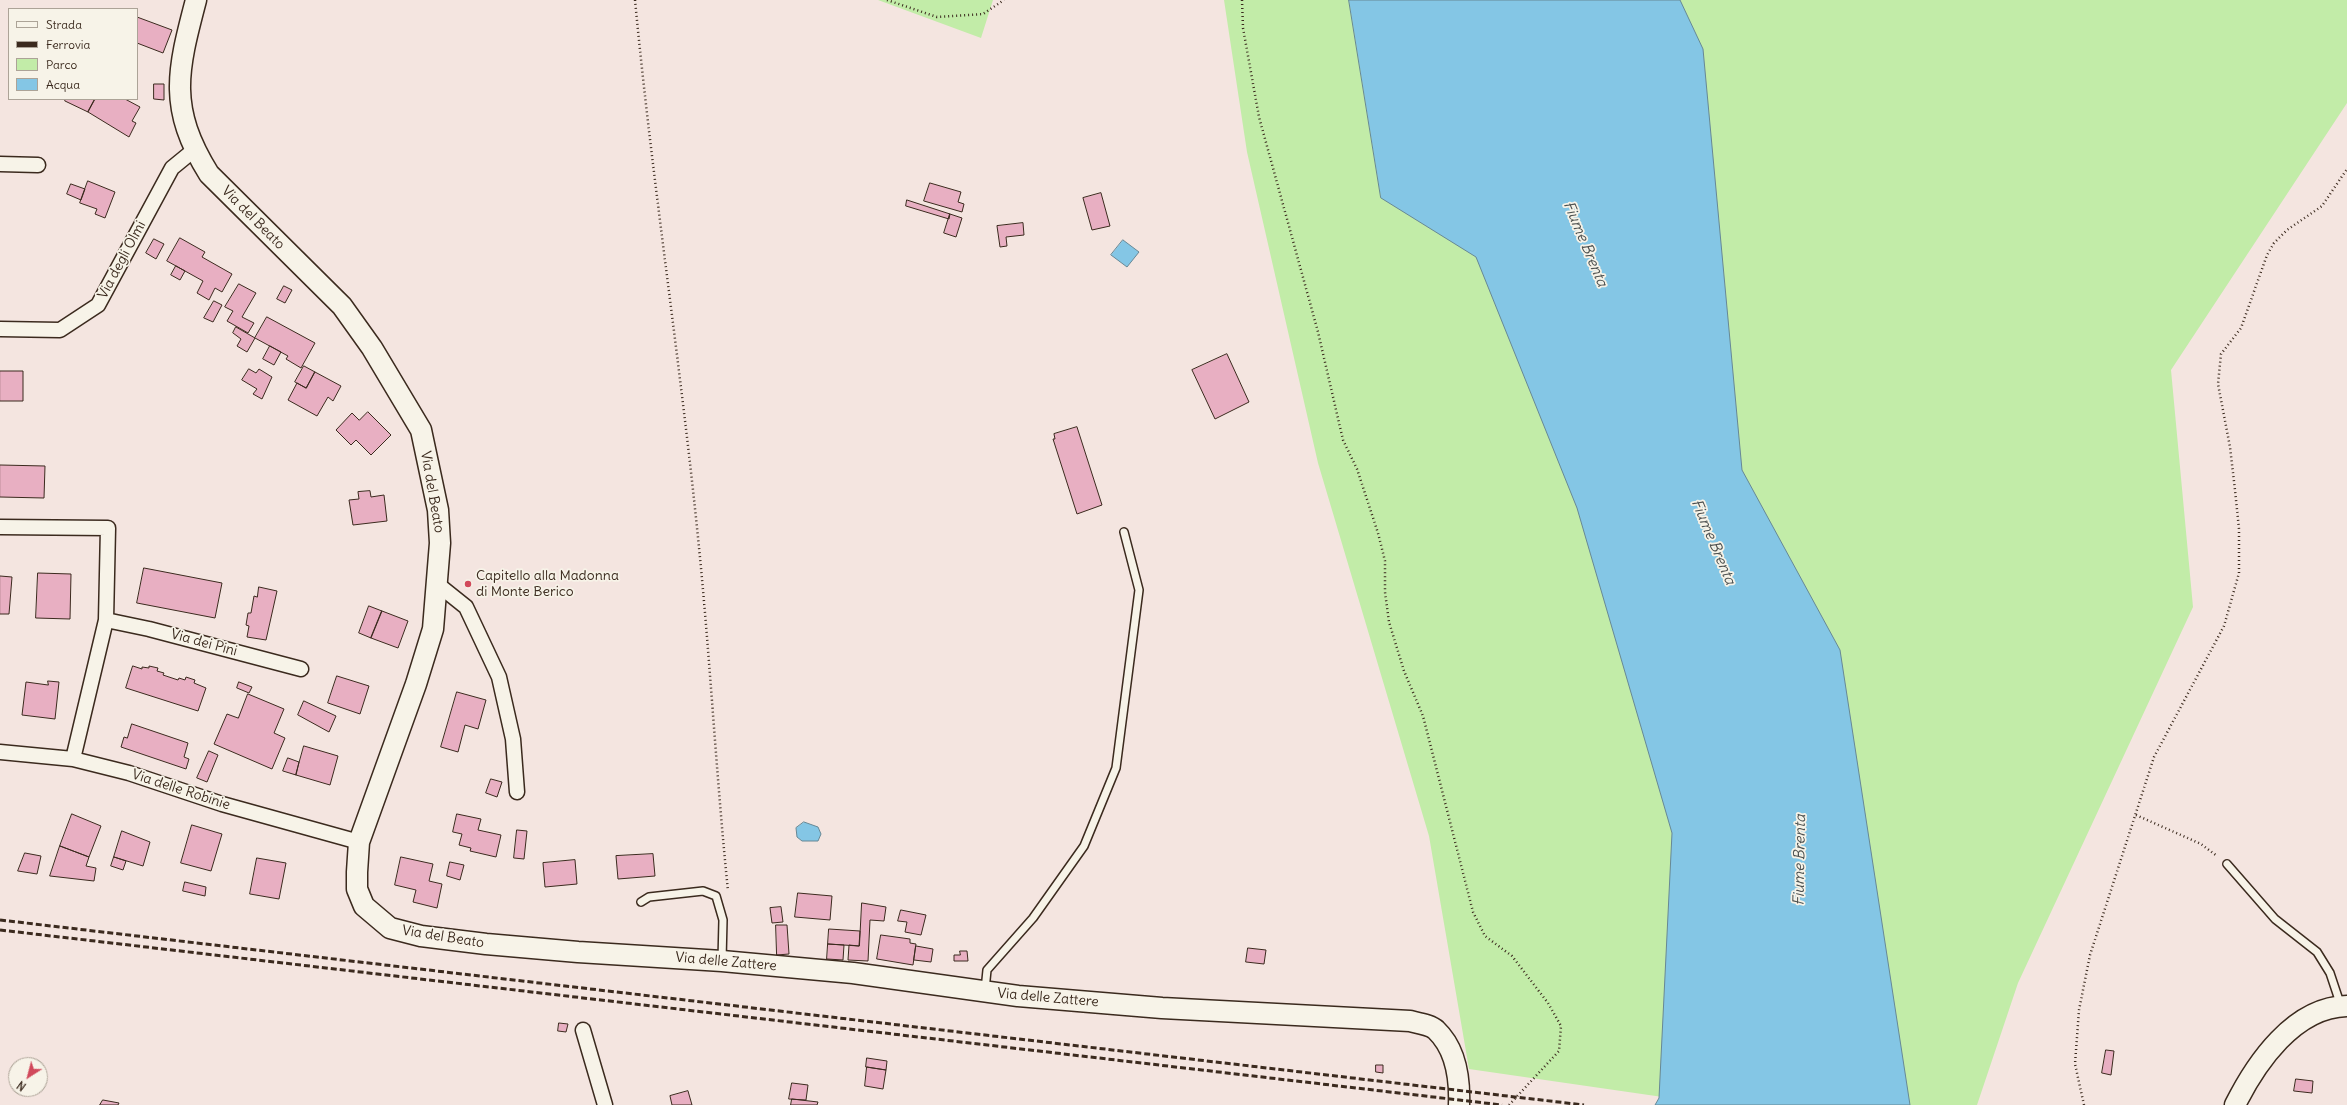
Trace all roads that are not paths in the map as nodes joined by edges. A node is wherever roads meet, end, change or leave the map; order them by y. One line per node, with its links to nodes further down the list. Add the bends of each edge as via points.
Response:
1 (196, 0): 2 (street, Via del Beato, via 181,58 179,88 182,116)
2 (194, 150): 5 (street, Via degli Olmi, via 172,168 98,305 60,330); 8 (street, Via del Beato, via 209,174 342,306 372,348 421,430 438,510 440,543)
3 (0, 164): 4 (street)
4 (38, 165)
5 (0, 329)
6 (0, 527): 9 (street, via 108,528)
7 (1124, 532): 19 (lane, via 1138,590 1116,768 1084,846 1033,918 987,970)
8 (436, 583): 13 (street, via 466,607 498,676 513,739); 14 (street, Via del Beato, via 432,629 426,650)
9 (106, 620): 10 (street, Via dei Pini); 12 (street)
10 (301, 669)
11 (0, 752): 12 (street, Via delle Robinie)
12 (73, 759): 14 (street, Via delle Robinie, via 129,773 222,804)
13 (517, 792)
14 (359, 842): 17 (street, Via del Beato, via 357,872 364,906 390,928 421,936)
15 (2227, 864): 20 (lane, via 2275,919 2317,952)
16 (641, 902): 18 (lane, via 649,897 703,891 716,896 722,920)
17 (578, 952): 18 (street, Via delle Zattere)
18 (722, 960): 19 (street, Via delle Zattere, via 854,974)
19 (984, 992): 23 (street, Via delle Zattere, via 1162,1008 1410,1020 1435,1029 1447,1044 1458,1072)
20 (2345, 1002): 24 (street, via 2310,1016 2285,1035 2267,1054 2247,1082)
21 (584, 1030): 22 (street)
22 (605, 1105)
23 (1459, 1105)
24 (2236, 1105)

